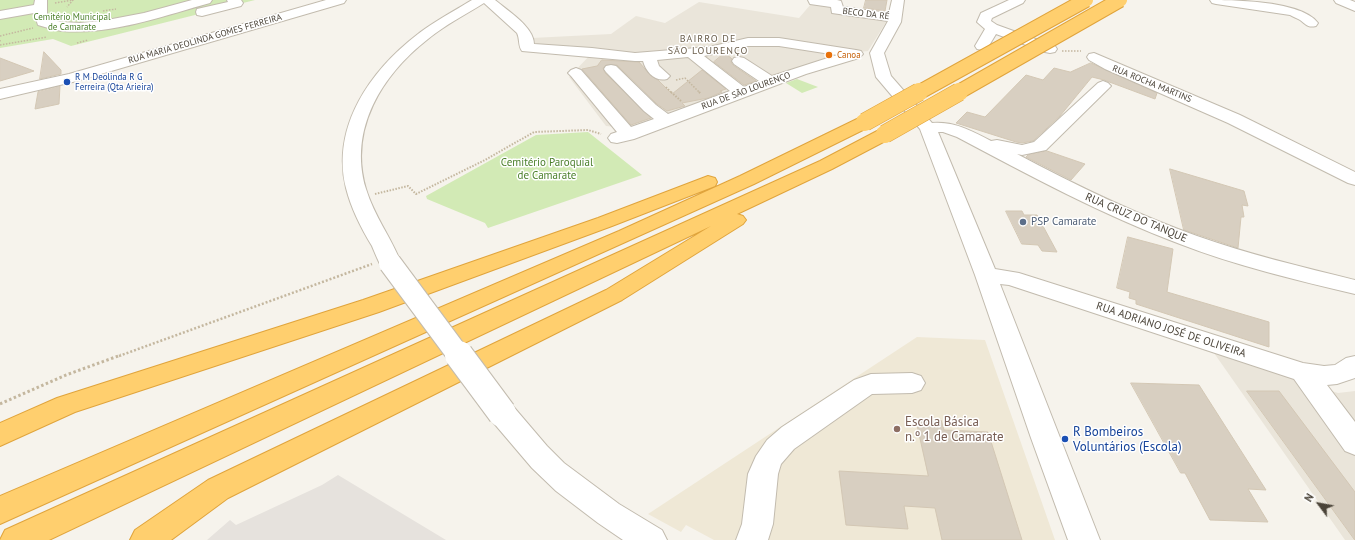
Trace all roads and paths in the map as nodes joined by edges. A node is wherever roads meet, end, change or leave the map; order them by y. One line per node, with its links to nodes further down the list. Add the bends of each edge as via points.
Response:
1 (233, 0): 14 (street, via 237,3)
2 (340, 0): 39 (street, RUA MARIA DEOLINDA GOMES FERREIRA, via 72,78)
3 (481, 0): 49 (street, via 422,37 378,82 366,101 357,119 351,156 353,179)
4 (488, 0): 30 (street, via 524,31 527,48)
5 (815, 0): 19 (street, BECO DA RÉ, via 837,4 837,10)
6 (898, 0): 19 (street)
7 (992, 0): 15 (street)
8 (1019, 0): 15 (street)
9 (1086, 0): 43 (highway, bridge)
10 (1120, 0): 47 (highway, bridge)
11 (1216, 0): 20 (street, via 1293,12)
12 (1340, 0): 17 (street)
13 (41, 5): 14 (street, via 40,19 43,22 81,27); 16 (path, via 73,0); 18 (street)
14 (204, 6)
15 (1005, 6): 21 (street, via 984,19)
16 (67, 7)
17 (1355, 7)
18 (0, 15)
19 (895, 18): 28 (street)
20 (1311, 23)
21 (992, 28): 25 (street); 26 (street)
22 (54, 36): 24 (path)
23 (0, 40): 24 (path)
24 (0, 44)
25 (982, 46)
26 (1050, 49): 31 (path, via 1059,52 1086,52)
27 (692, 53): 29 (street, via 748,42 780,42); 30 (street); 38 (street)
28 (878, 53): 29 (street, RUA DE SÃO LOURENÇO); 44 (street, via 884,77)
29 (856, 54): 36 (street, RUA DE SÃO LOURENÇO)
30 (649, 56): 35 (street, via 652,68)
31 (1094, 56): 48 (street, RUA ROCHA MARTINS, via 1110,66 1234,119)
32 (739, 61): 36 (street)
33 (611, 69): 42 (street, via 650,108)
34 (576, 73): 45 (street)
35 (662, 76): 40 (path, via 674,81 685,78); 41 (path, via 663,84)
36 (770, 82): 38 (street, RUA DE SÃO LOURENÇO)
37 (1103, 86): 46 (street, via 1040,146 1022,150)
38 (742, 93): 40 (street, RUA DE SÃO LOURENÇO)
39 (0, 94)
40 (711, 104): 41 (street, RUA DE SÃO LOURENÇO)
41 (692, 111): 42 (street, RUA DE SÃO LOURENÇO)
42 (666, 120): 45 (street, RUA DE SÃO LOURENÇO)
43 (861, 124): 57 (highway, via 814,138 726,176 606,222 371,306 66,405); 59 (highway, via 626,235)
44 (928, 128): 46 (street, RUA CRUZ DO TANQUE, via 944,127); 51 (street)
45 (622, 136): 49 (path, via 588,130 534,132 416,194 408,186)
46 (974, 139): 52 (street, RUA CRUZ DO TANQUE, via 1078,193 1192,241 1223,252)
47 (826, 165): 60 (highway); 61 (highway, via 614,295 218,489)
48 (1355, 179)
49 (359, 198): 50 (street)
50 (389, 261): 56 (path, via 66,375); 62 (street, bridge, via 502,413 542,459 592,502)
51 (986, 275): 54 (street, RUA ADRIANO JOSÉ DE OLIVEIRA, via 1011,278); 64 (street)
52 (1355, 287)
53 (1355, 365): 54 (street, RUA ADRIANO JOSÉ DE OLIVEIRA, via 1341,375 1323,376)
54 (1303, 372): 58 (street)
55 (912, 383): 63 (street, via 871,384 863,387 786,438 769,459 763,472 757,530)
56 (0, 404)
57 (0, 436)
58 (1355, 443)
59 (0, 510)
60 (16, 540)
61 (146, 540)
62 (651, 540)
63 (752, 540)
64 (1084, 540)

